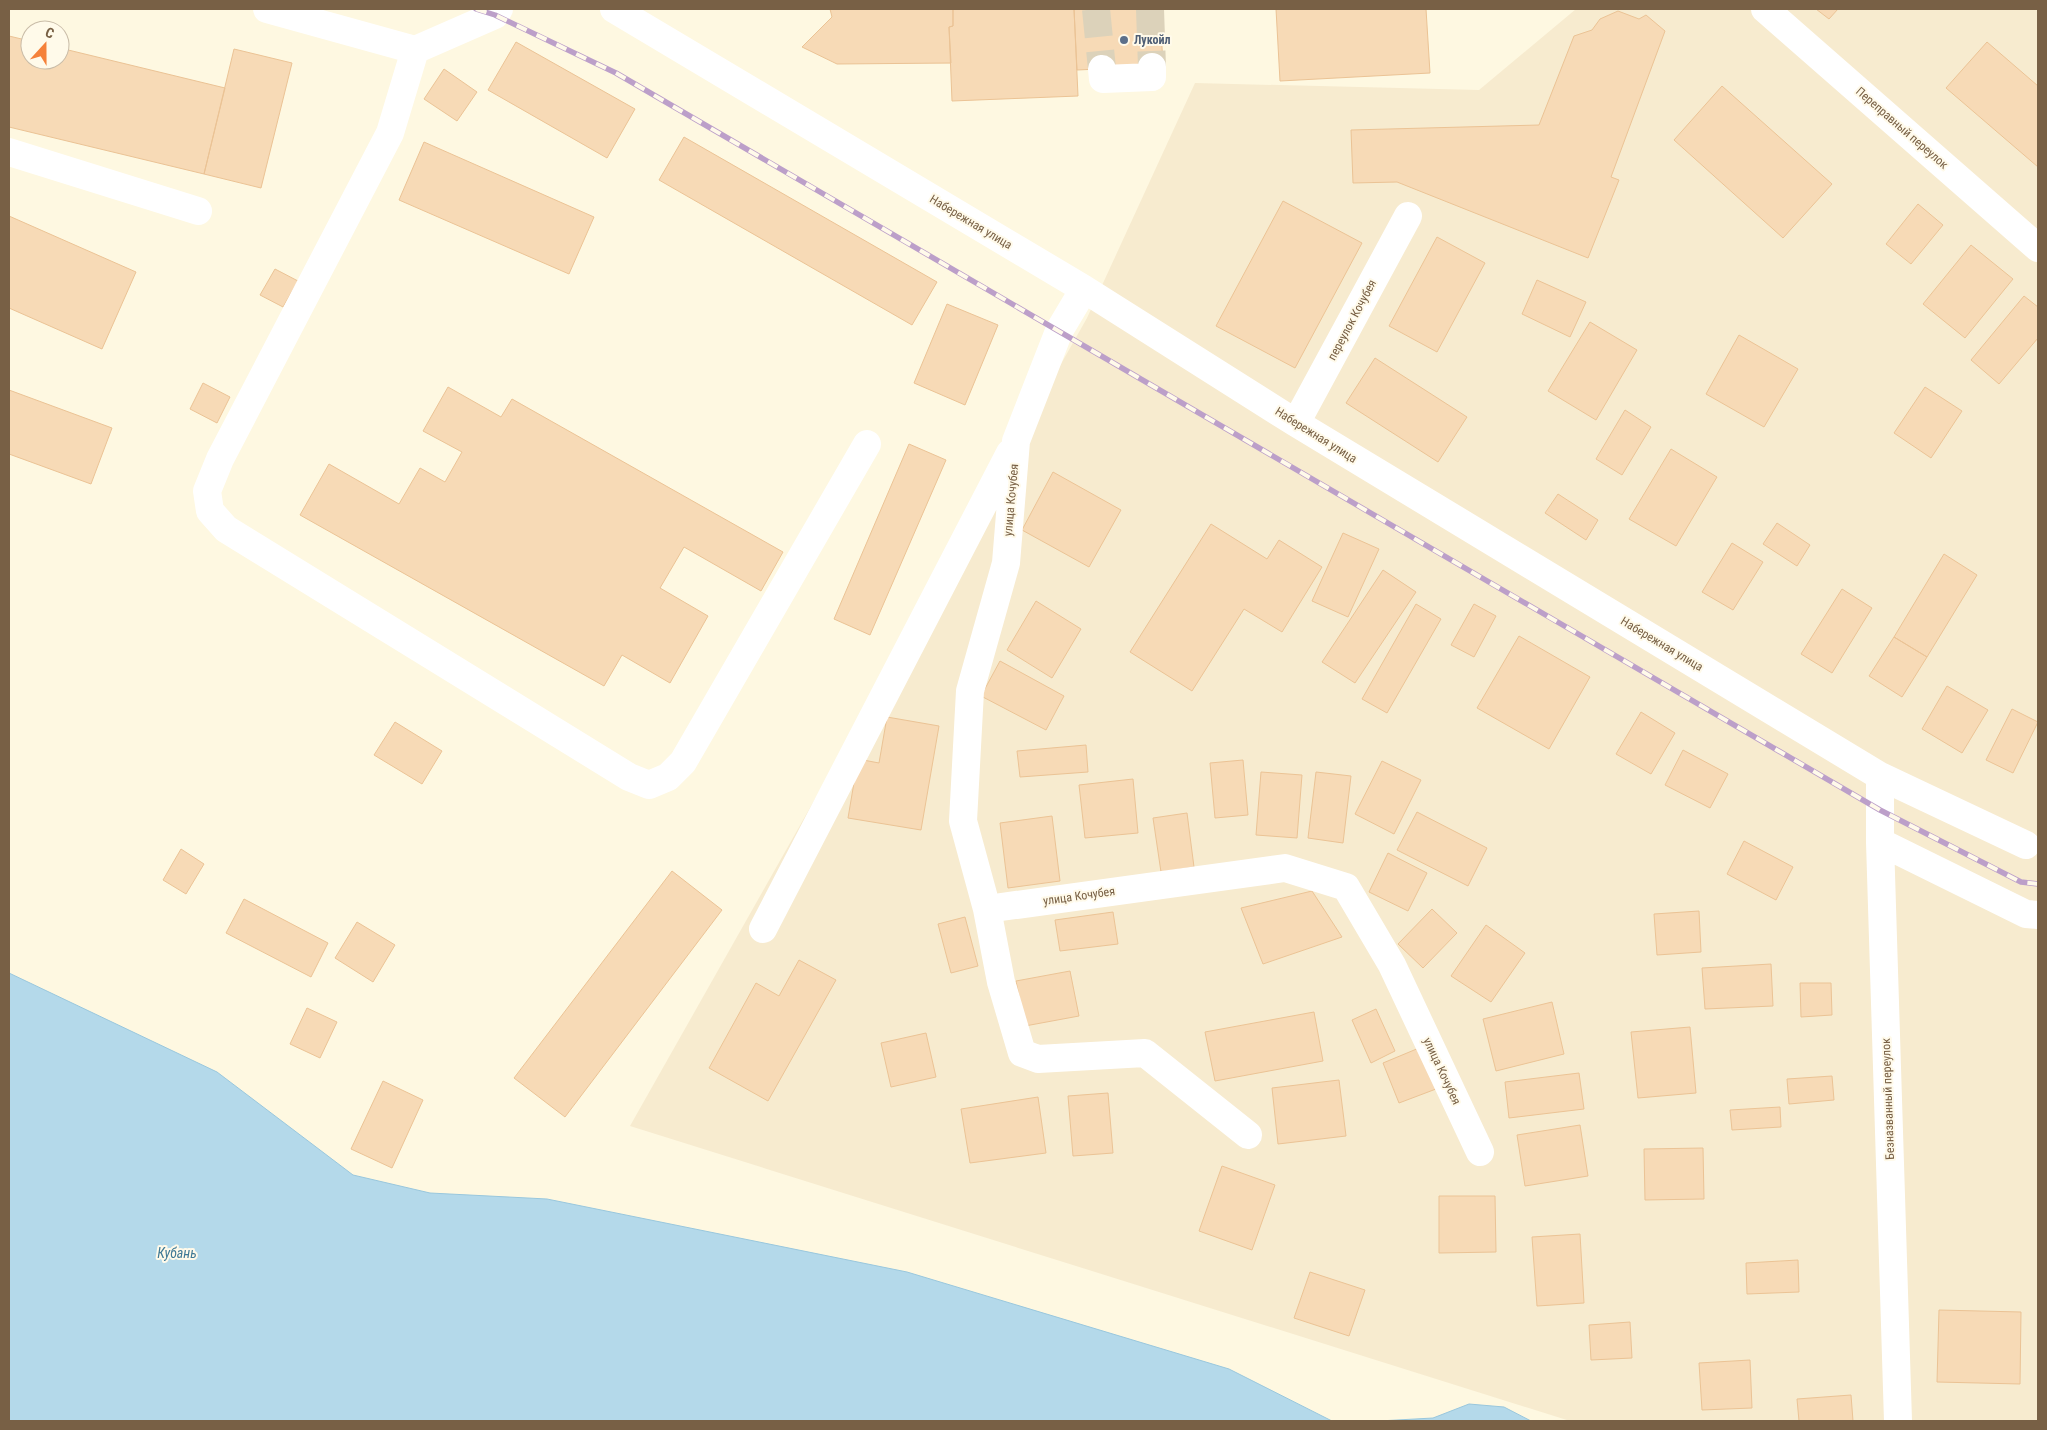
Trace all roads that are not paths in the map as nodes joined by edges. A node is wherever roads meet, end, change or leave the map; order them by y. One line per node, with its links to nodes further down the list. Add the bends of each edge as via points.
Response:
1 (267, 9): 5 (street)
2 (499, 9): 5 (street, via 495,16)
3 (614, 9): 12 (street, Набережная улица)
4 (1765, 9): 11 (street, Переправный переулок)
5 (415, 50): 15 (street, via 390,133 220,459 207,491 210,511 226,529 621,772 649,785 668,777 683,762)
6 (1152, 67): 7 (street, via 1152,77 1103,78)
7 (1102, 69)
8 (9, 152): 9 (street)
9 (198, 211)
10 (1408, 216): 13 (street, переулок Кочубея)
11 (2038, 248)
12 (1084, 290): 13 (street, Набережная улица); 14 (street, улица Кочубея, via 1059,331)
13 (1296, 423): 16 (street, Набережная улица)
14 (1016, 441): 19 (street, улица Кочубея, via 1006,563 970,691 963,821); 21 (street, улица Кочубея)
15 (867, 444)
16 (1880, 776): 17 (street, Безназванный переулок); 18 (street, Набережная улица)
17 (1880, 842): 20 (street, via 2026,914); 24 (street, Безназванный переулок)
18 (2026, 845)
19 (987, 909): 22 (street, via 1002,982 1022,1053 1038,1059 1145,1053); 23 (street, улица Кочубея, via 1285,868 1346,887 1392,965)
20 (2038, 915)
21 (763, 929)
22 (1248, 1135)
23 (1480, 1152)
24 (1898, 1421)

